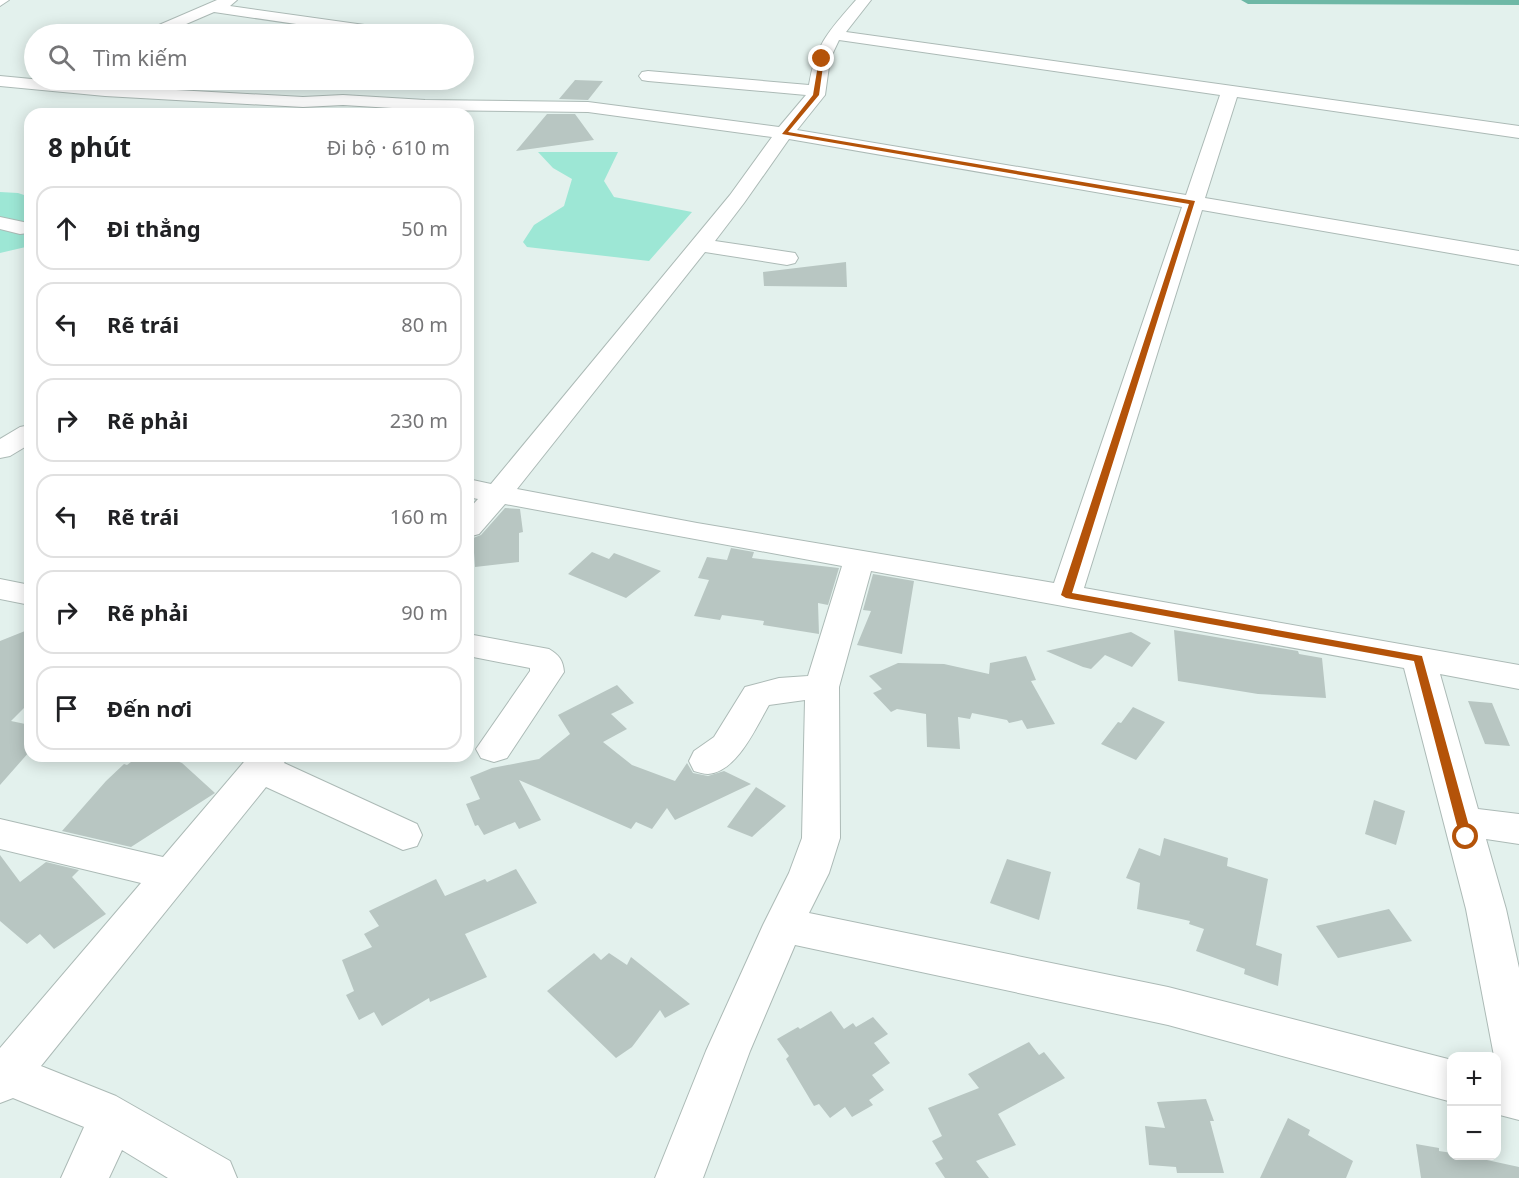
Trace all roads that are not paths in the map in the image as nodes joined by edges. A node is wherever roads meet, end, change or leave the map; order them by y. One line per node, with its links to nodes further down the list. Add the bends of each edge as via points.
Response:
1 (230, 0): 3 (street)
2 (864, 0): 6 (street)
3 (215, 8): 4 (street); 5 (street)
4 (176, 24)
5 (325, 24)
6 (834, 35): 13 (street, via 822,59); 14 (street)
7 (648, 76): 13 (street)
8 (0, 81): 9 (street)
9 (24, 82)
10 (24, 89): 15 (street)
11 (145, 90): 16 (street)
12 (354, 90): 16 (street)
13 (815, 91): 18 (street, via 816,95)
14 (1230, 91): 17 (street); 19 (street)
15 (0, 100)
16 (330, 105): 18 (street, via 588,107)
17 (1519, 132)
18 (784, 133): 19 (street); 20 (street)
19 (1193, 202): 22 (street); 33 (street)
20 (700, 245): 21 (street); 28 (street)
21 (787, 258)
22 (1519, 258)
23 (24, 436): 24 (street)
24 (0, 450)
25 (0, 456): 26 (street)
26 (24, 457)
27 (474, 489): 28 (street)
28 (498, 494): 29 (street); 30 (street)
29 (474, 521)
30 (859, 560): 33 (street); 37 (street)
31 (0, 589): 32 (street)
32 (24, 594)
33 (1066, 595): 35 (street)
34 (474, 646): 38 (street, via 537,657 546,663 547,672)
35 (1419, 659): 36 (street); 41 (street)
36 (1519, 677)
37 (822, 687): 39 (street, via 757,696 727,746); 46 (street, via 821,838 809,873)
38 (494, 749)
39 (707, 761)
40 (265, 762): 44 (street); 45 (street)
41 (1463, 825): 42 (street); 47 (street, via 1486,909)
42 (1519, 829)
43 (0, 834): 45 (street)
44 (403, 835)
45 (170, 874): 48 (street)
46 (783, 925): 49 (street, via 1168,1006); 55 (street)
47 (1519, 1071)
48 (3, 1078): 52 (street)
49 (1447, 1080)
50 (1501, 1094): 51 (street)
51 (1519, 1099)
52 (112, 1119): 53 (street); 54 (street)
53 (85, 1178)
54 (213, 1178)
55 (679, 1178)

